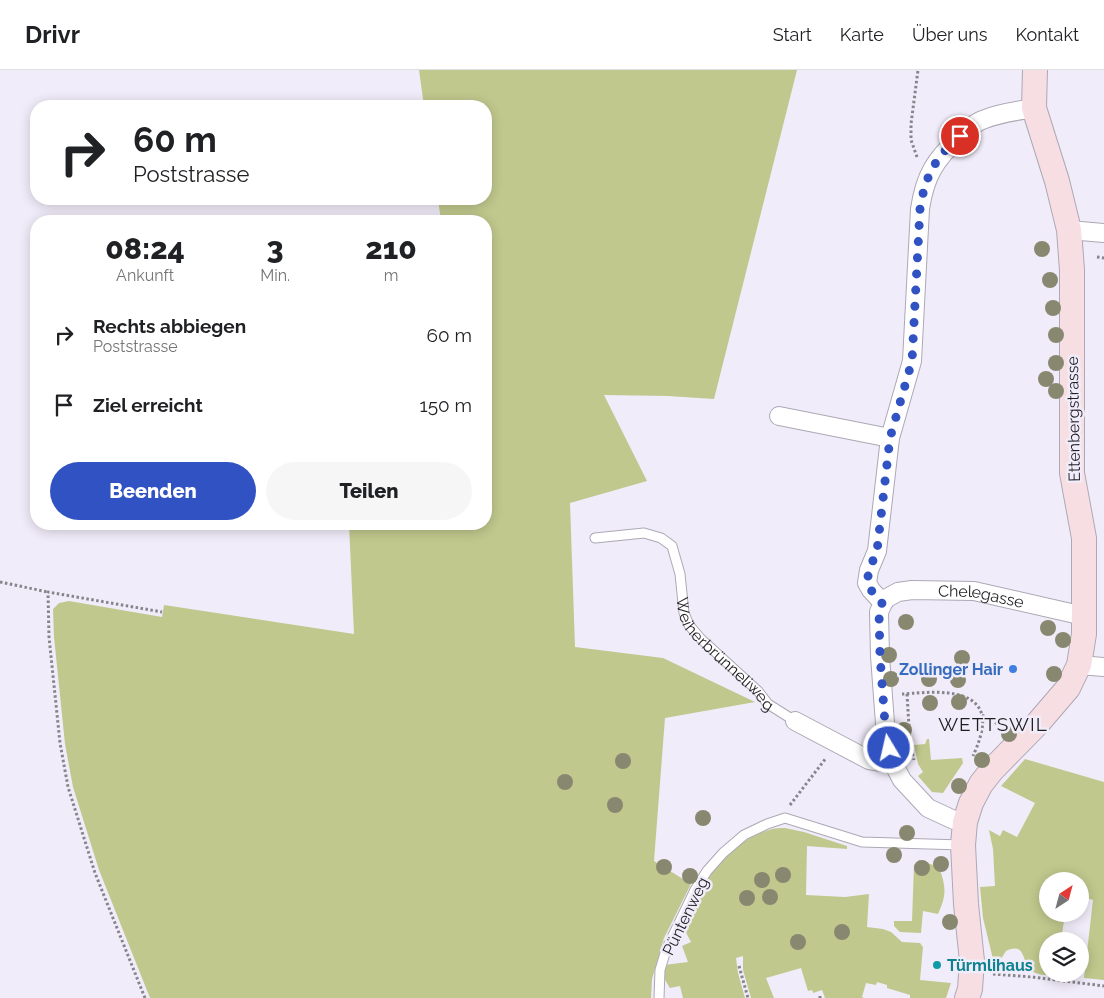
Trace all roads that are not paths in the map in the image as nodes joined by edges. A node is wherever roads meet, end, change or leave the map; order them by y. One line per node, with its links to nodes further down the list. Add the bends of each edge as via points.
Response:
1 (1035, 70): 2 (street, Ettenbergstrasse)
2 (1034, 108): 3 (street, Ettenbergstrasse); 6 (street, via 983,120 970,128 940,155 928,175 920,209 912,361)
3 (1069, 230): 4 (street); 9 (street, Ettenbergstrasse, via 1072,270 1072,473 1084,538)
4 (1104, 233)
5 (779, 416): 6 (street)
6 (890, 438): 8 (street, via 877,551 867,583)
7 (595, 538): 12 (lane, Weiherbrünneliweg, via 644,533 661,538 672,546 689,625 768,704)
8 (882, 603): 9 (street, Chelegasse, via 898,592 912,590 974,591); 13 (street, via 879,612 880,656 886,737)
9 (1084, 616): 10 (street, Ettenbergstrasse)
10 (1078, 665): 11 (street); 14 (street, Ettenbergstrasse, via 1068,688 981,784)
11 (1104, 667)
12 (795, 721): 13 (street, Weiherbrünneliweg, via 869,760 882,762)
13 (891, 759): 14 (street, via 902,780 928,808)
14 (965, 822): 15 (street, Ettenbergstrasse)
15 (963, 845): 16 (lane, Püntenweg, via 862,842 785,818 744,835 723,853 691,898 666,950 660,970); 17 (street, Ettenbergstrasse, via 972,961)
16 (659, 998)
17 (967, 998)

